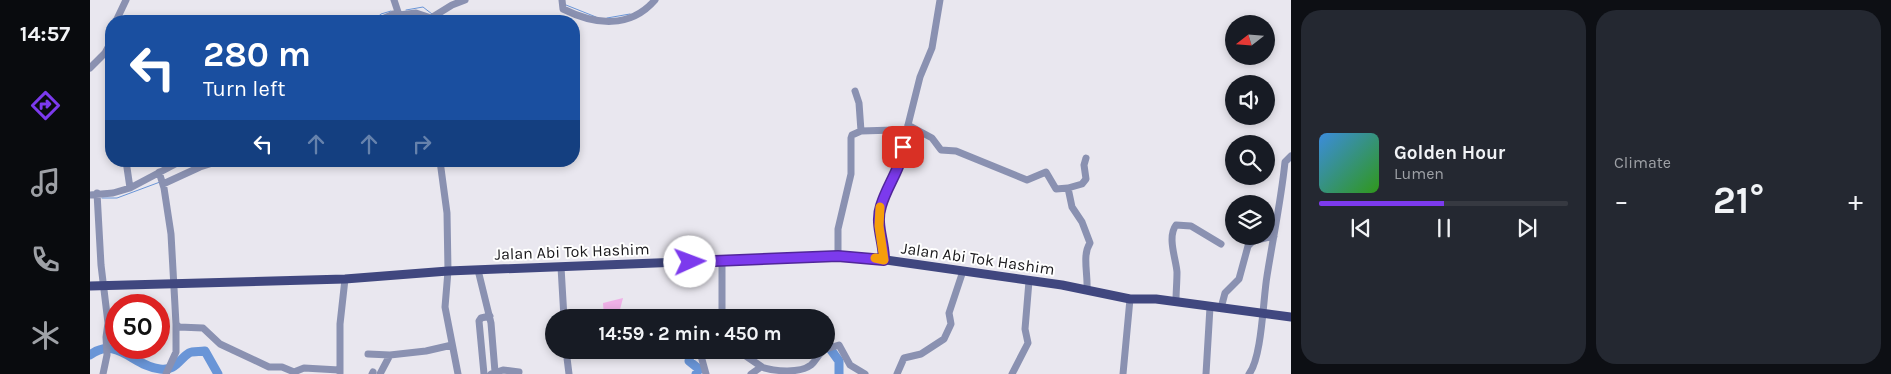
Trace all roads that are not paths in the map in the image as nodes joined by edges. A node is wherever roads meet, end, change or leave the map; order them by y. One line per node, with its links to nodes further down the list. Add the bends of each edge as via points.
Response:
1 (126, 0): 7 (street)
2 (394, 0): 8 (street)
3 (465, 0): 11 (street)
4 (562, 0): 12 (street, via 564,9)
5 (656, 0): 13 (street, via 647,10 633,16 601,23)
6 (940, 0): 17 (street, via 932,48 920,78)
7 (119, 15)
8 (399, 15)
9 (405, 15): 10 (street)
10 (422, 15)
11 (436, 15)
12 (580, 15)
13 (580, 15)
14 (105, 53): 15 (street)
15 (90, 68)
16 (855, 91): 18 (street)
17 (907, 129): 18 (street); 28 (street, via 932,138 944,151 956,151 1027,180 1045,172 1056,189); 35 (street, via 901,162 879,213)
18 (861, 131): 34 (street, via 851,138 851,174 838,223)
19 (1291, 156): 30 (street, via 1285,162)
20 (1086, 158): 28 (street, via 1087,177 1084,182)
21 (127, 167): 27 (street)
22 (170, 167): 25 (street)
23 (200, 167): 26 (street)
24 (441, 167): 39 (street, via 446,196)
25 (159, 173): 26 (street); 27 (street)
26 (162, 183): 43 (street, via 171,234)
27 (130, 188): 29 (street)
28 (1068, 188): 46 (street, via 1072,207 1090,243 1085,253)
29 (95, 196): 45 (street)
30 (1275, 229)
31 (1221, 244): 48 (street, via 1187,225 1179,224 1173,228 1171,248 1177,271)
32 (1249, 245): 50 (street, via 1239,279 1225,293)
33 (1273, 245): 53 (street)
34 (838, 256): 35 (main road, Jalan Abi Tok Hashim); 36 (main road, Jalan Abi Tok Hashim)
35 (884, 260): 40 (main road, Jalan Abi Tok Hashim)
36 (722, 261): 37 (main road, Jalan Abi Tok Hashim); 52 (street)
37 (561, 267): 38 (main road, Jalan Abi Tok Hashim); 51 (street)
38 (478, 270): 39 (main road, Jalan Abi Tok Hashim); 54 (street)
39 (448, 271): 41 (main road, Jalan Abi Tok Hashim); 57 (street, via 445,307)
40 (963, 271): 42 (main road, Jalan Abi Tok Hashim); 78 (street, via 944,339 921,354 904,358)
41 (345, 279): 43 (main road, Jalan Abi Tok Hashim); 66 (street)
42 (1029, 281): 46 (main road, Jalan Abi Tok Hashim); 79 (street, via 1025,329 1028,343)
43 (173, 284): 45 (main road, Jalan Abi Tok Hashim); 56 (street)
44 (90, 286): 45 (main road, Jalan Abi Tok Hashim)
45 (103, 286): 69 (street, via 108,316)
46 (1087, 289): 47 (main road, Jalan Abi Tok Hashim)
47 (1130, 299): 48 (main road, Jalan Abi Tok Hashim); 80 (street)
48 (1176, 301): 49 (main road, Jalan Abi Tok Hashim)
49 (1210, 307): 50 (main road, Jalan Abi Tok Hashim); 81 (street)
50 (1221, 308): 53 (main road, Jalan Abi Tok Hashim)
51 (563, 309)
52 (722, 309)
53 (1262, 312): 55 (main road, Jalan Abi Tok Hashim); 82 (street, via 1254,367)
54 (490, 316): 68 (street); 73 (street, via 479,321)
55 (1291, 317)
56 (176, 324): 66 (street, via 179,327 203,328 216,342 269,367 294,372 304,368); 70 (street, via 176,352)
57 (452, 345): 60 (street); 72 (street)
58 (835, 345): 77 (street, via 839,345 850,365)
59 (368, 354): 60 (street)
60 (390, 355): 71 (street)
61 (567, 359): 74 (street)
62 (702, 359): 75 (street)
63 (752, 359): 65 (street)
64 (816, 359): 65 (street, via 801,370)
65 (762, 367): 76 (street)
66 (340, 372)
67 (519, 372): 68 (street, via 510,369)
68 (493, 373)
69 (103, 374)
70 (166, 374)
71 (380, 374)
72 (458, 374)
73 (484, 374)
74 (569, 374)
75 (706, 374)
76 (751, 374)
77 (865, 374)
78 (897, 374)
79 (1012, 374)
80 (1123, 374)
81 (1206, 374)
82 (1249, 374)

